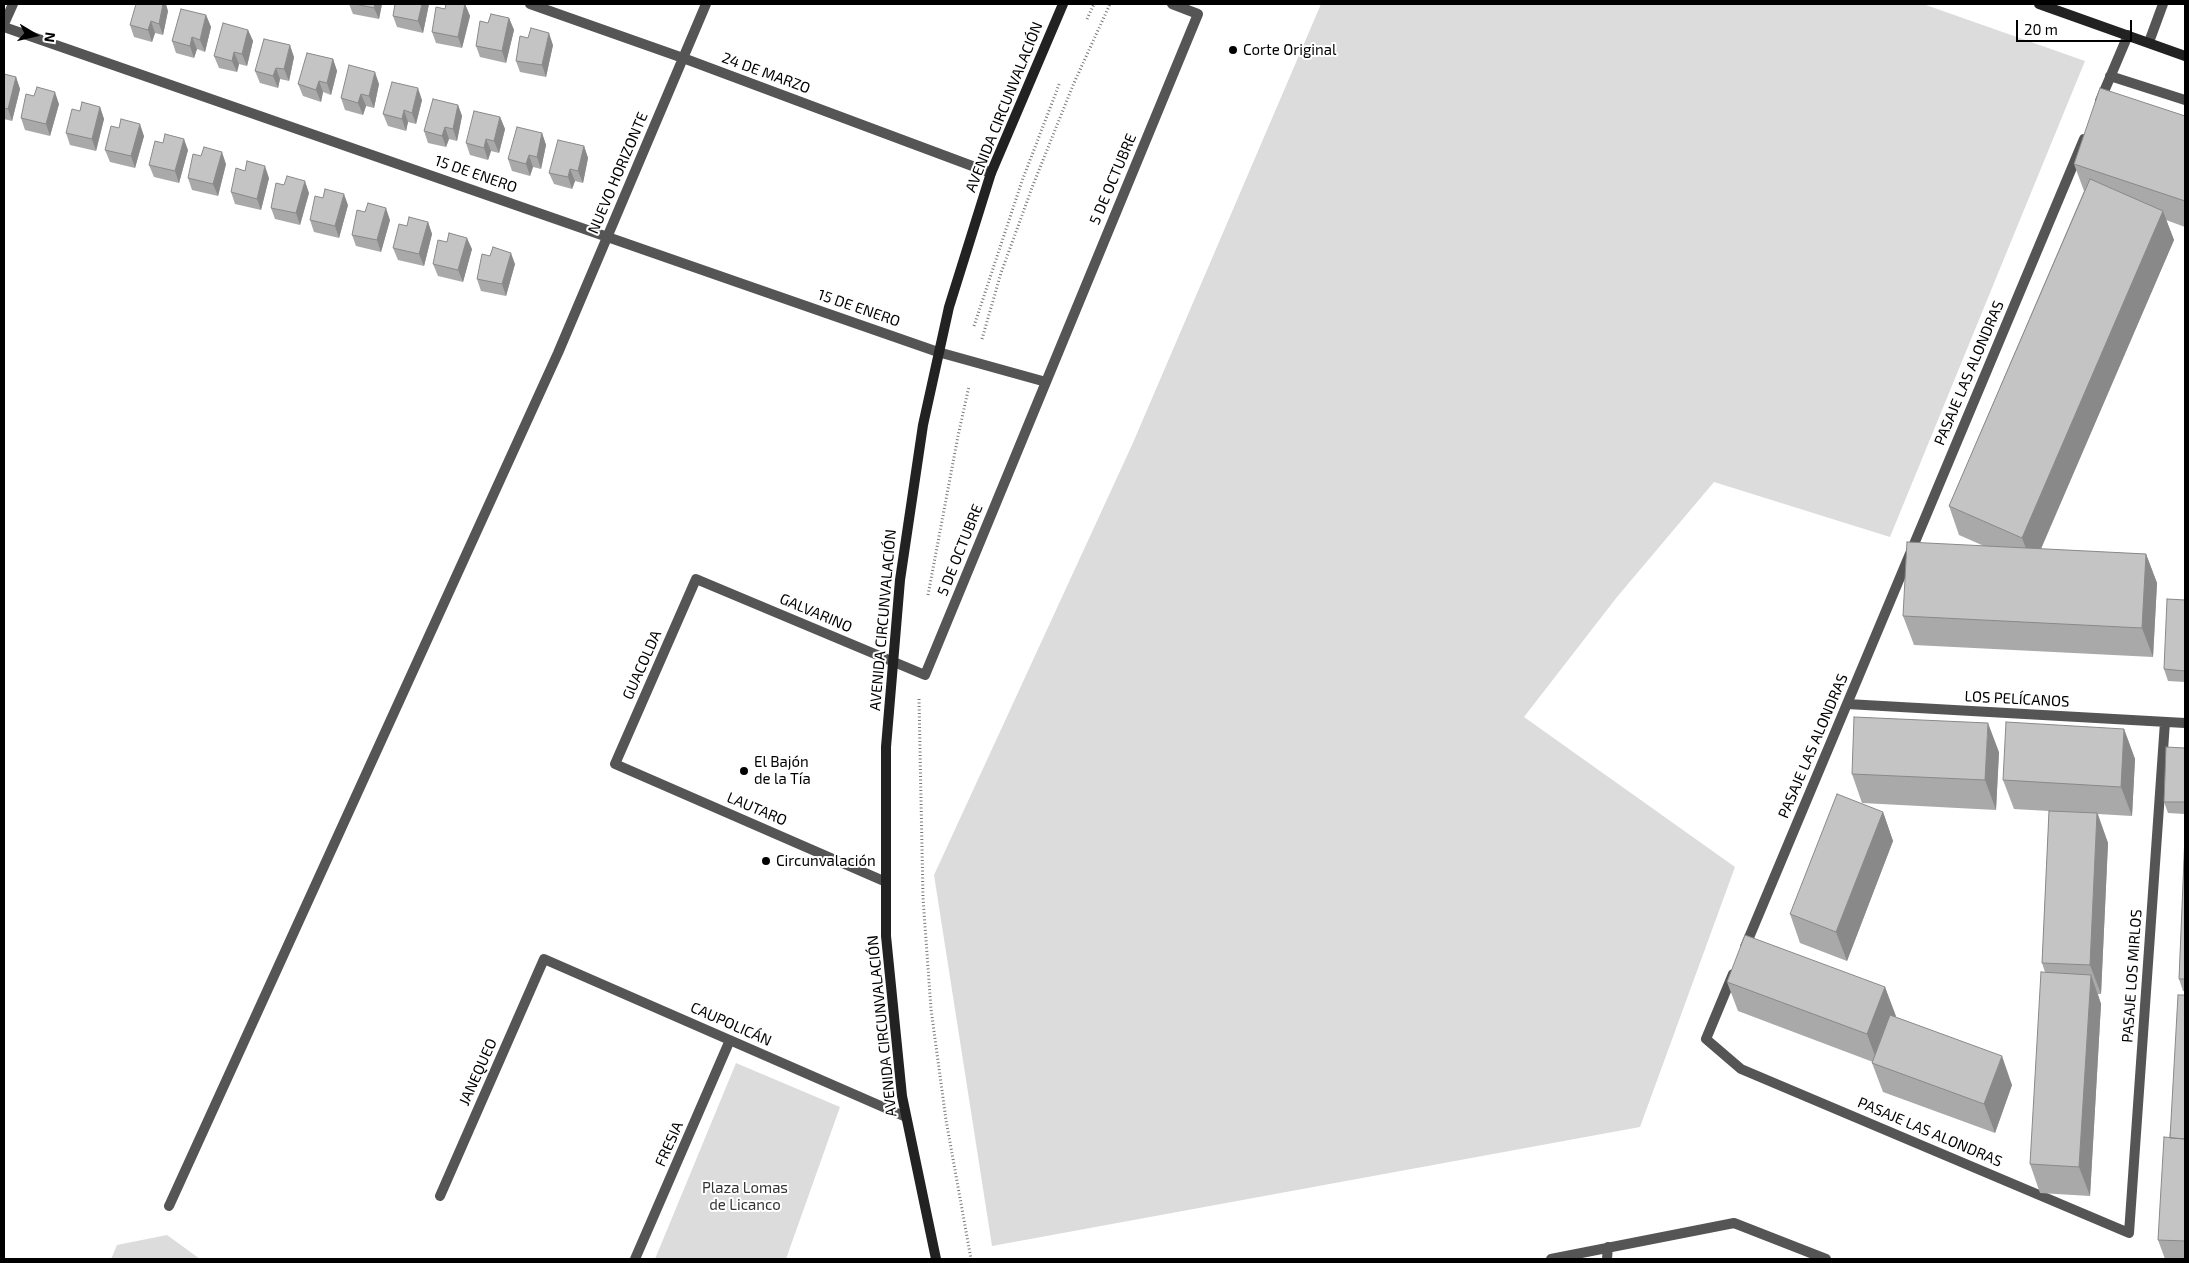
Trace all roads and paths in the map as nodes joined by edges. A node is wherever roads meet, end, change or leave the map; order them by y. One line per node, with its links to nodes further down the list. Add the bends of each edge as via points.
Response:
1 (12, 4): 8 (street)
2 (530, 4): 12 (street, 24 DE MARZO)
3 (706, 4): 12 (street, NUEVO HORIZONTE)
4 (1063, 4): 17 (main road, AVENIDA CIRCUNVALACIÓN)
5 (1172, 4): 20 (street, 5 DE OCTUBRE, via 1198,14)
6 (2039, 4): 9 (main road)
7 (2163, 4): 10 (street)
8 (4, 26): 18 (street, 15 DE ENERO)
9 (2128, 35): 10 (main road); 13 (street)
10 (2149, 42): 11 (main road)
11 (2185, 56)
12 (683, 58): 17 (street, 24 DE MARZO); 18 (street, NUEVO HORIZONTE)
13 (2110, 76): 14 (street); 15 (street)
14 (2185, 100)
15 (2095, 112)
16 (2087, 131): 24 (street, PASAJE LAS ALONDRAS)
17 (991, 172): 19 (main road, AVENIDA CIRCUNVALACIÓN)
18 (608, 236): 19 (street, 15 DE ENERO); 33 (street, NUEVO HORIZONTE, via 558,353)
19 (938, 352): 20 (street); 22 (main road, AVENIDA CIRCUNVALACIÓN, via 910,499)
20 (1046, 382): 23 (street, 5 DE OCTUBRE)
21 (696, 579): 22 (street, GALVARINO); 27 (street, GUACOLDA)
22 (894, 662): 23 (street, GALVARINO); 28 (main road, AVENIDA CIRCUNVALACIÓN, via 886,748)
23 (925, 675)
24 (1847, 704): 25 (street, LOS PELÍCANOS); 34 (street, PASAJE LAS ALONDRAS, via 1706,1038 1741,1068)
25 (2165, 722): 26 (street, LOS PELÍCANOS); 34 (street, PASAJE LOS MIRLOS)
26 (2185, 723)
27 (615, 764): 28 (street, LAUTARO)
28 (886, 882): 31 (main road, AVENIDA CIRCUNVALACIÓN, via 886,936)
29 (544, 959): 30 (street, CAUPOLICÁN); 32 (street, JANEQUEO)
30 (730, 1040): 31 (street, CAUPOLICÁN); 36 (street, FRESIA)
31 (906, 1117): 37 (main road, AVENIDA CIRCUNVALACIÓN)
32 (440, 1196)
33 (169, 1206)
34 (2129, 1233)
35 (1608, 1247): 38 (street); 39 (street); 40 (street, via 1734,1223)
36 (634, 1259)
37 (936, 1259)
38 (1551, 1259)
39 (1607, 1259)
40 (1826, 1259)

